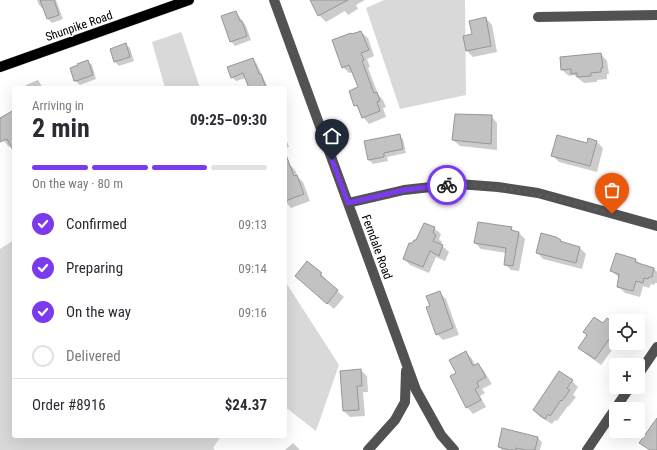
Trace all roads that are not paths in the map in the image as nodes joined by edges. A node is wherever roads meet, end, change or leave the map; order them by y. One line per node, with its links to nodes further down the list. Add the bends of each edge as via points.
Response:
1 (190, 0): 5 (main road, Shunpike Road)
2 (274, 0): 6 (street, Ferndale Road)
3 (657, 15): 4 (street)
4 (538, 17)
5 (0, 67)
6 (348, 203): 7 (street, via 404,190 465,184 538,194); 9 (street, Ferndale Road)
7 (657, 226)
8 (657, 347): 10 (street)
9 (406, 365): 12 (street, via 405,402 396,420); 13 (street, Ferndale Road, via 416,390 441,435)
10 (645, 365)
11 (625, 394): 14 (street)
12 (368, 450)
13 (454, 450)
14 (587, 450)

